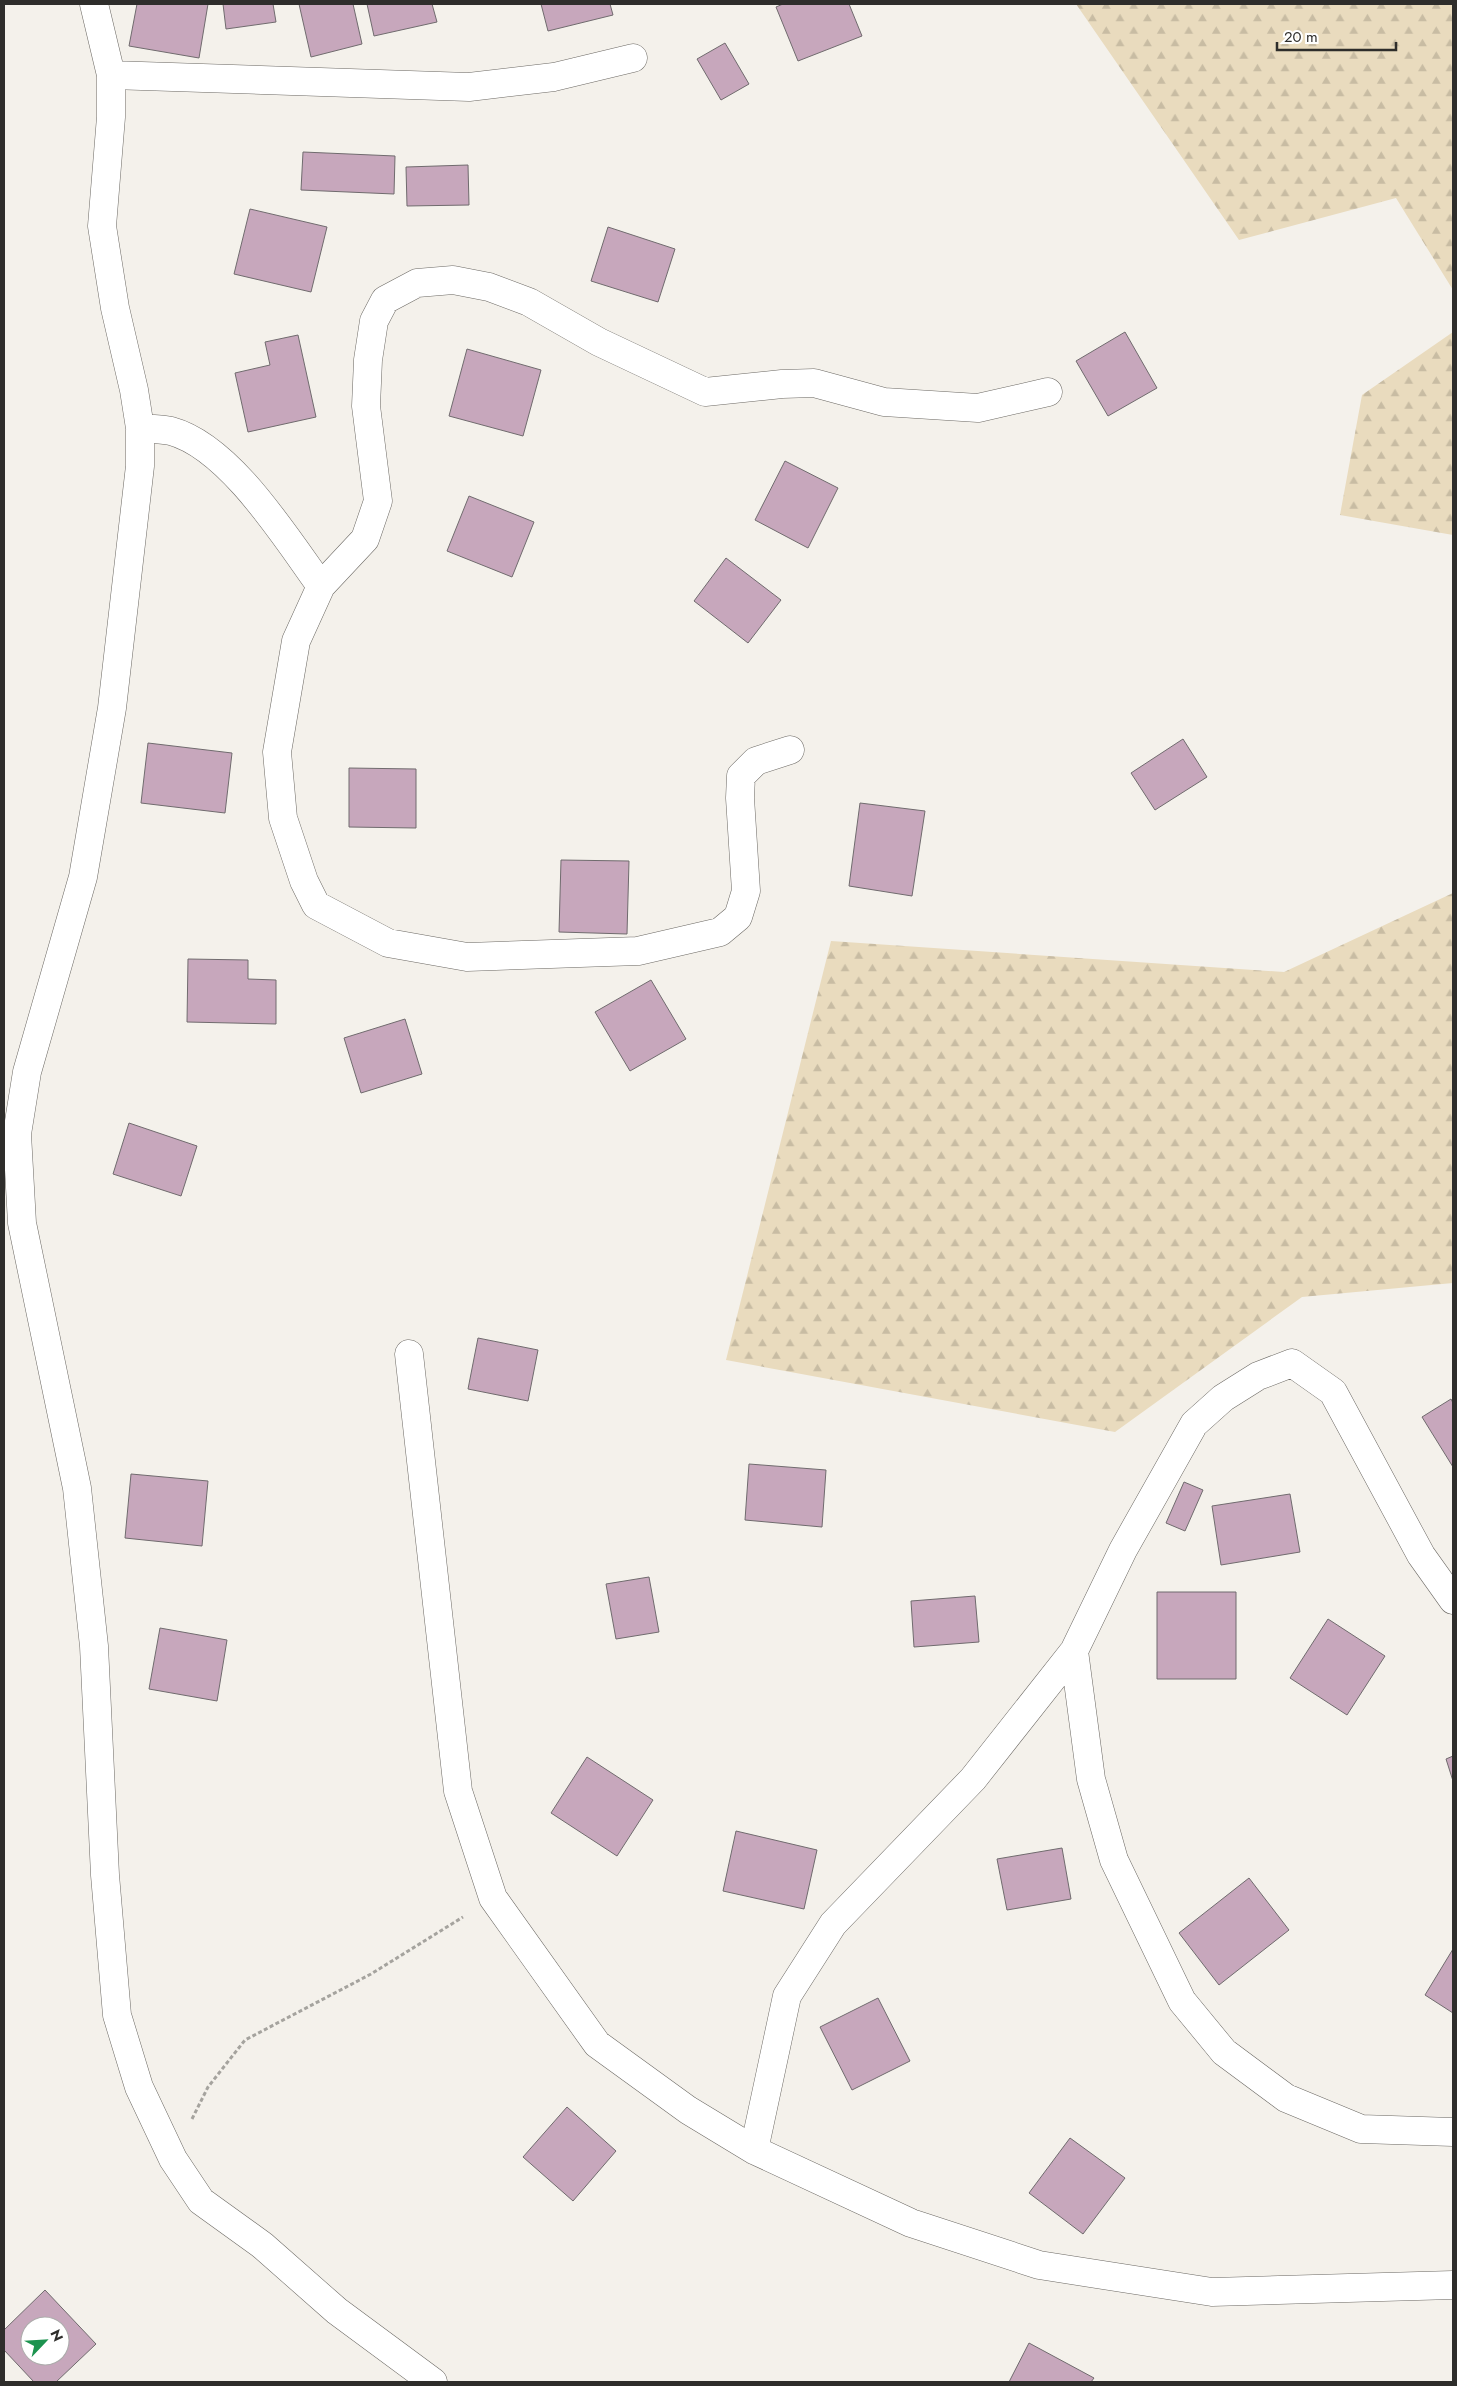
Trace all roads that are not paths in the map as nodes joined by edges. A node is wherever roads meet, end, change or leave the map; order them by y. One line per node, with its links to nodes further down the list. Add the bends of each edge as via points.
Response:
1 (94, 4): 3 (street)
2 (633, 58): 3 (street, via 554,76 469,86)
3 (111, 75): 5 (street, via 102,226 114,308)
4 (1048, 392): 6 (street, via 978,408 884,402 814,383 705,392 599,342 529,302 453,280 417,283 385,300 374,321 366,406 378,502 364,539)
5 (140, 428): 6 (street, via 171,431 197,443 224,464 258,499); 14 (street, via 140,466 112,708 83,877 27,1072 17,1134 22,1223 77,1488 94,1646 105,1875 117,2015 138,2087 173,2159 201,2200 262,2245 337,2311)
6 (321, 586): 7 (street, via 296,642 290,667 277,752 283,818 304,881 316,905 388,943 467,957 638,951 720,932 738,917 746,891 740,798 742,776 756,761)
7 (790, 750)
8 (409, 1354): 12 (street, via 458,1791 493,1898 597,2044 688,2110)
9 (1453, 1600): 10 (street, via 1421,1555 1332,1392 1292,1363 1258,1376 1223,1398 1194,1424 1123,1550)
10 (1074, 1651): 11 (street, via 1092,1780 1114,1860 1182,2001 1224,2052 1286,2098 1361,2130); 12 (street, via 973,1779 832,1924 787,1996)
11 (1453, 2132)
12 (754, 2150): 13 (street, via 911,2223 1039,2265 1212,2292)
13 (1453, 2285)
14 (433, 2382)

